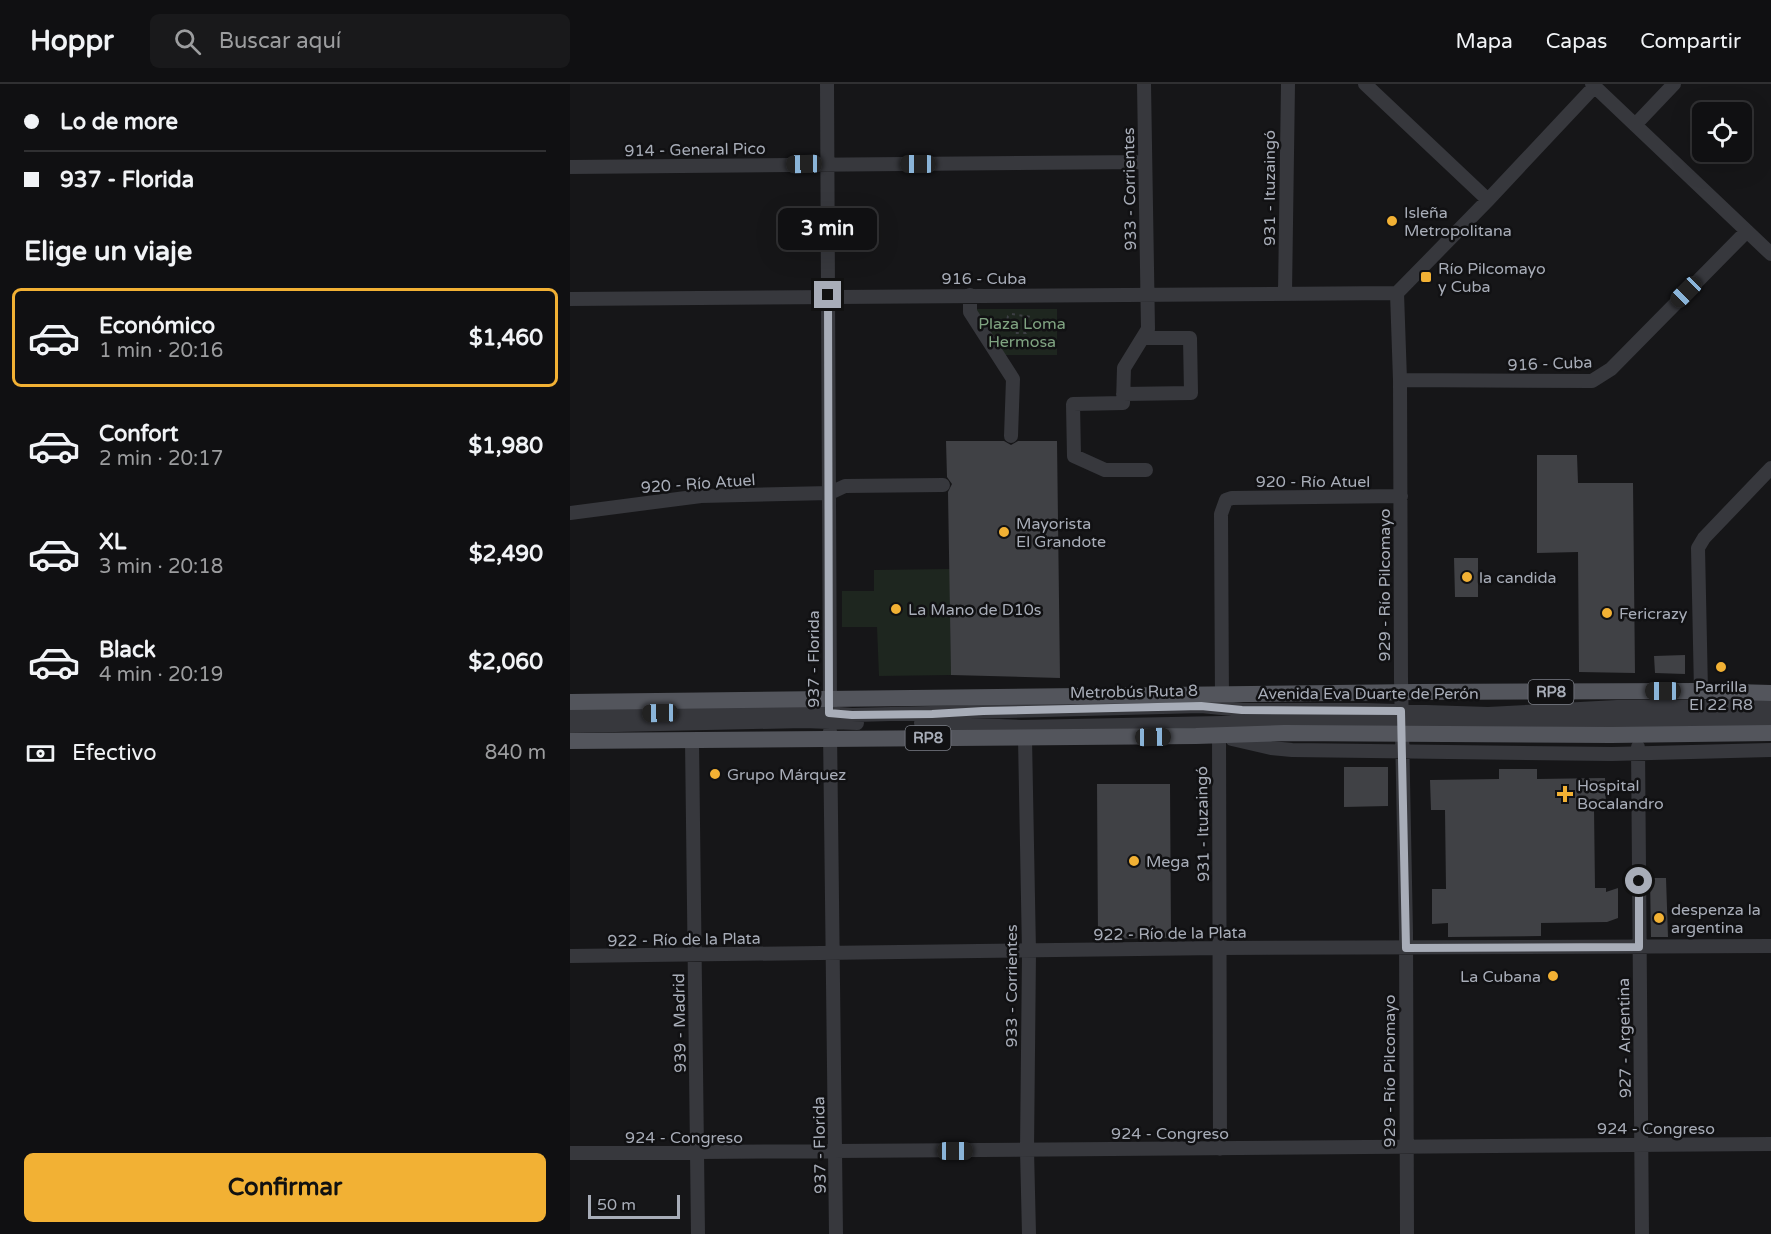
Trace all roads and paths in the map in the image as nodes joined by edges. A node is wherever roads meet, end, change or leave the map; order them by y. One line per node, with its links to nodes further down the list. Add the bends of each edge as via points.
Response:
1 (826, 84): 9 (street, 937 - Florida)
2 (1144, 84): 8 (street, 933 - Corrientes)
3 (1286, 84): 14 (street, 931 - Ituzaingó)
4 (1365, 84): 11 (street)
5 (1674, 84): 7 (street)
6 (1593, 85): 7 (street); 11 (street)
7 (1635, 125): 12 (street)
8 (1145, 162): 9 (street, 914 - General Pico); 18 (street, 933 - Corrientes)
9 (827, 164): 10 (street, 914 - General Pico); 16 (street, 937 - Florida)
10 (570, 167)
11 (1488, 200): 15 (street)
12 (1747, 231): 13 (street); 22 (street, 916 - Cuba, via 1611,369 1592,381)
13 (1771, 254)
14 (1285, 293): 15 (street, 916 - Cuba); 18 (street, 916 - Cuba)
15 (1397, 293): 22 (street, 929 - Río Pilcomayo)
16 (828, 295): 17 (street, 916 - Cuba); 19 (street, 916 - Cuba); 28 (street, 937 - Florida)
17 (970, 295): 18 (street, 916 - Cuba); 24 (street, via 970,312 1012,379)
18 (1147, 295): 21 (street, 933 - Corrientes, via 1148,329)
19 (570, 299)
20 (1015, 333): 20 (path, via 1029,331 1031,317 1008,316 1007,324)
21 (1144, 338): 23 (street, via 1125,368); 23 (street, via 1190,338 1191,393)
22 (1400, 380): 29 (street, 929 - Río Pilcomayo)
23 (1123, 393): 26 (street, via 1124,403 1073,404 1074,456 1105,470)
24 (1011, 436)
25 (1771, 468): 32 (street, via 1698,548)
26 (1146, 470)
27 (943, 485): 28 (street, 920 - Río Atuel, via 845,486)
28 (830, 493): 31 (street, 920 - Río Atuel, via 701,496); 42 (street, 937 - Florida)
29 (1401, 496): 30 (street, 920 - Río Atuel); 33 (street, 929 - Río Pilcomayo)
30 (1226, 500): 36 (street, 931 - Ituzaingó, via 1221,514)
31 (570, 513)
32 (1701, 691): 33 (main road, Avenida Eva Duarte de Perón / RP8); 35 (main road, Avenida Eva Duarte de Perón / RP8)
33 (1401, 692): 34 (main road, Avenida Eva Duarte de Perón / RP8); 44 (street, 929 - Río Pilcomayo)
34 (1314, 693): 36 (main road, Avenida Eva Duarte de Perón / RP8); 37 (main road)
35 (1771, 693)
36 (1223, 701): 37 (main road); 40 (street, via 1242,710); 42 (main road, Avenida Eva Duarte de Perón / RP8); 46 (street, 931 - Ituzaingó)
37 (1287, 701): 40 (street, via 1328,700)
38 (570, 702): 42 (main road, Avenida Eva Duarte de Perón / RP8)
39 (1771, 707): 44 (street, via 1617,707)
40 (1365, 710): 44 (street)
41 (570, 714): 42 (street, Metrobús Ruta 8)
42 (830, 718): 45 (street, Metrobús Ruta 8, via 804,722); 46 (street, Metrobús Ruta 8, via 1021,727); 49 (main road, Avenida Eva Duarte de Perón / RP8); 50 (main road, Avenida Eva Duarte de Perón / RP8); 60 (street, 937 - Florida)
43 (1771, 720): 44 (street)
44 (1401, 722): 46 (main road, Avenida Eva Duarte de Perón / RP8, via 1284,733); 48 (main road, Avenida Eva Duarte de Perón / RP8); 53 (street, 929 - Río Pilcomayo)
45 (570, 726)
46 (1219, 730): 49 (main road, Avenida Eva Duarte de Perón / RP8); 53 (street, Avenida Eva Duarte de Perón, via 1271,748); 57 (street, 931 - Ituzaingó)
47 (1771, 733): 48 (main road, Avenida Eva Duarte de Perón / RP8)
48 (1638, 735): 54 (street, 927 - Argentina)
49 (1025, 738): 59 (street, 933 - Corrientes)
50 (692, 740): 51 (main road, Avenida Eva Duarte de Perón / RP8); 62 (street, 939 - Madrid)
51 (570, 741)
52 (1771, 750): 54 (street, Avenida Eva Duarte de Perón)
53 (1402, 752): 54 (street, Avenida Eva Duarte de Perón); 58 (street, 929 - Río Pilcomayo)
54 (1638, 754): 56 (street, 927 - Argentina)
55 (1771, 946): 56 (street, 922 - Río de la Plata)
56 (1639, 947): 58 (street, 922 - Río de la Plata); 63 (street, 927 - Argentina)
57 (1220, 948): 58 (street, 922 - Río de la Plata); 59 (street, 922 - Río de la Plata); 66 (street, 931 - Ituzaingó)
58 (1406, 948): 65 (street, 929 - Río Pilcomayo)
59 (1029, 952): 60 (street, 922 - Río de la Plata); 67 (street, 933 - Corrientes)
60 (833, 954): 62 (street, 922 - Río de la Plata); 68 (street, 937 - Florida)
61 (570, 956): 62 (street, 922 - Río de la Plata)
62 (694, 956): 70 (street, 939 - Madrid)
63 (1641, 1144): 64 (street, 924 - Congreso); 65 (street, 924 - Congreso); 75 (street, 927 - Argentina)
64 (1771, 1144)
65 (1406, 1147): 66 (street, 924 - Congreso); 74 (street, 929 - Río Pilcomayo)
66 (1220, 1149): 67 (street, 924 - Congreso)
67 (1027, 1150): 68 (street, 924 - Congreso); 73 (street, 933 - Corrientes)
68 (836, 1152): 70 (street, 924 - Congreso); 72 (street, 937 - Florida)
69 (570, 1153): 70 (street, 924 - Congreso)
70 (698, 1153): 71 (street, 939 - Madrid)
71 (699, 1234)
72 (836, 1234)
73 (1029, 1234)
74 (1407, 1234)
75 (1642, 1234)

